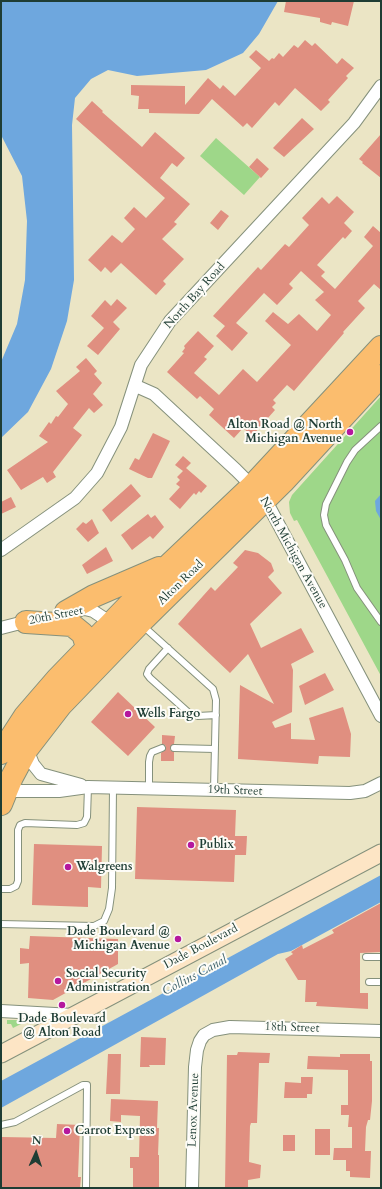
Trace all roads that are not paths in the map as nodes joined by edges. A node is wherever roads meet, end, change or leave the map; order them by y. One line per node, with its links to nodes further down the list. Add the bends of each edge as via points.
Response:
1 (381, 86): 4 (street, North Bay Road, via 354,124 170,321 141,365)
2 (381, 347): 6 (highway, Alton Road)
3 (381, 376): 6 (highway, Alton Road, via 283,482)
4 (136, 386): 6 (street, North Michigan Avenue, via 154,394); 7 (street, North Bay Road, via 114,445 93,478 75,498)
5 (381, 426): 12 (lane, via 355,450 326,504 324,515 326,525 357,588)
6 (258, 492): 8 (highway, Alton Road); 10 (highway, Alton Road); 17 (street, North Michigan Avenue)
7 (1, 550)
8 (173, 562): 9 (highway, via 94,596); 10 (highway, Alton Road)
9 (66, 612): 10 (street, 20th Street, via 89,610); 11 (street, 20th Street)
10 (128, 620): 14 (highway, Alton Road); 15 (lane); 18 (highway, Alton Road, via 53,714)
11 (26, 622): 13 (street, 20th Street); 14 (highway, via 72,625 83,634)
12 (381, 622)
13 (1, 628)
14 (87, 647): 18 (highway, Alton Road, via 34,704)
15 (168, 648): 16 (lane, via 213,689); 16 (lane, via 147,674 189,713 198,716)
16 (216, 715): 21 (lane)
17 (381, 716)
18 (10, 745): 23 (street, 19th Street, via 41,774); 27 (highway, Alton Road)
19 (162, 748): 25 (lane, via 152,752 148,762)
20 (174, 748): 21 (lane)
21 (215, 749): 26 (lane)
22 (381, 783): 26 (street, 19th Street, via 365,791 350,793)
23 (88, 787): 24 (street, 19th Street); 27 (street, 19th Street); 29 (lane, via 87,817 84,823 20,825 18,881 16,886 10,889)
24 (113, 788): 25 (street, 19th Street); 30 (lane, via 112,888 109,910 104,921 94,926)
25 (149, 789): 26 (street, 19th Street)
26 (214, 790)
27 (4, 797)
28 (381, 853): 36 (main road, Dade Boulevard)
29 (1, 889)
30 (1, 924)
31 (366, 957): 32 (lane)
32 (381, 957)
33 (369, 982): 34 (lane)
34 (381, 982)
35 (1, 1011): 36 (street)
36 (74, 1015): 39 (main road, Dade Boulevard)
37 (381, 1031): 38 (street, 18th Street, via 230,1027 213,1030)
38 (204, 1035): 42 (street, Lenox Avenue, via 197,1050 195,1067)
39 (1, 1054)
40 (1, 1125): 41 (lane, via 14,1122 87,1085)
41 (86, 1188)
42 (192, 1188)

